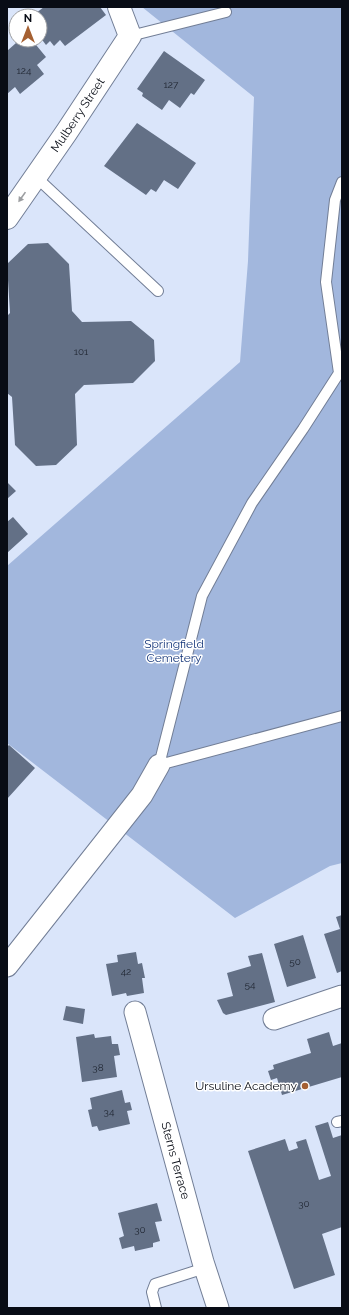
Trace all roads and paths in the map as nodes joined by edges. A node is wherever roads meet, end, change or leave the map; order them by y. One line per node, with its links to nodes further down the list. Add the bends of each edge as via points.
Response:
1 (119, 7): 3 (street)
2 (227, 9): 3 (lane)
3 (130, 36): 4 (street, Mulberry Street)
4 (36, 177): 6 (street, Mulberry Street, one-way to 6); 7 (lane)
5 (342, 182): 8 (lane, via 335,200 326,282)
6 (7, 218)
7 (158, 290)
8 (341, 373): 10 (lane, via 252,503 202,596)
9 (342, 716): 10 (lane)
10 (159, 765): 11 (street, via 142,795)
11 (7, 966)
12 (342, 996): 14 (street)
13 (135, 1012): 15 (street, Sterns Terrace)
14 (274, 1019)
15 (205, 1268): 16 (lane, via 155,1284 152,1292); 17 (street, Sterns Terrace)
16 (156, 1308)
17 (218, 1308)

